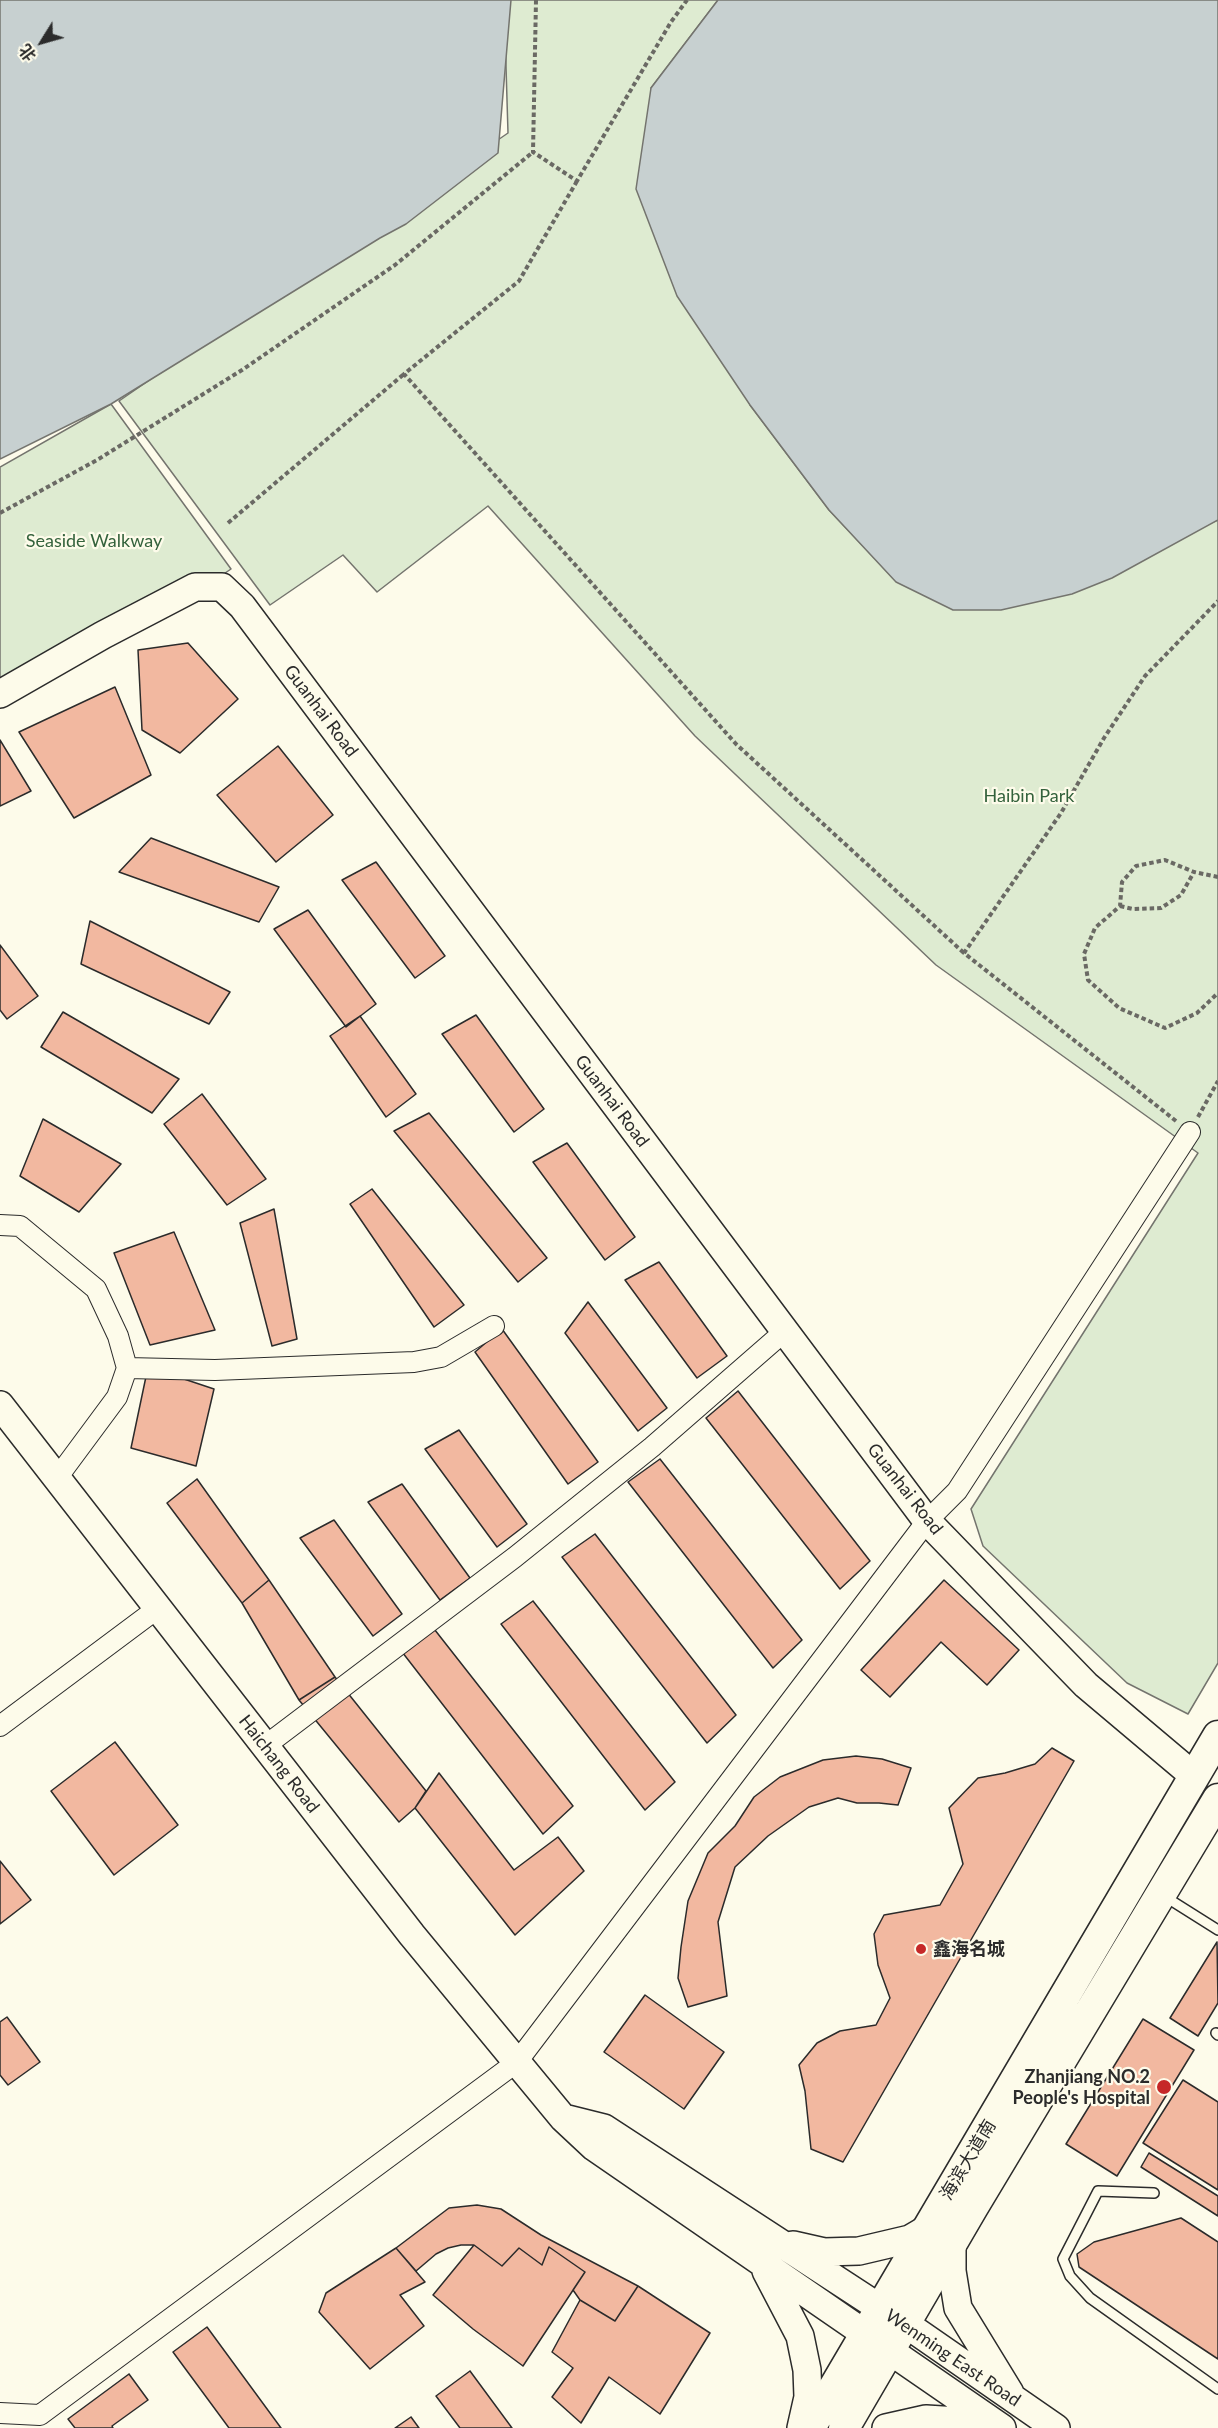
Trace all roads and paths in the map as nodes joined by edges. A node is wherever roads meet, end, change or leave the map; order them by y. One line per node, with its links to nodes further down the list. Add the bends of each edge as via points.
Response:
1 (536, 0): 3 (path)
2 (687, 0): 4 (path)
3 (533, 152): 4 (path); 6 (path, via 395,265 242,370 97,460)
4 (578, 181): 5 (path, via 519,281)
5 (404, 374): 7 (path); 13 (path, via 736,744)
6 (0, 513)
7 (228, 523)
8 (1218, 601): 13 (path, via 1145,676 1060,813)
9 (0, 694): 19 (street, Guanhai Road, via 195,586 222,587 242,606)
10 (1194, 872): 11 (path); 12 (path, via 1181,895 1161,908); 12 (path, via 1165,860 1136,866 1122,882)
11 (1218, 877)
12 (1120, 906): 14 (path, via 1095,928 1084,954 1088,980 1119,1008 1165,1028 1197,1012)
13 (964, 953): 16 (path)
14 (1218, 993)
15 (1218, 1081): 16 (path)
16 (1190, 1132): 23 (street, via 957,1491)
17 (0, 1225): 20 (street, via 20,1226 96,1288 118,1336)
18 (494, 1326): 20 (street, via 441,1357 414,1362 215,1370)
19 (785, 1331): 23 (street, Guanhai Road); 27 (street, via 652,1447 515,1557)
20 (127, 1368): 22 (street, via 117,1396)
21 (0, 1405): 22 (street, Haichang Road)
22 (57, 1478): 24 (street, Haichang Road)
23 (927, 1521): 28 (street, Guanhai Road, via 1086,1685); 32 (street)
24 (158, 1608): 25 (street); 27 (street, Haichang Road)
25 (0, 1726)
26 (1218, 1736): 28 (main road, 海滨大道南)
27 (265, 1746): 32 (street, Haichang Road)
28 (1194, 1776): 35 (main road, 海滨大道南)
29 (1218, 1799): 30 (main road, 海滨大道南)
30 (1161, 1894): 31 (lane); 35 (main road, 海滨大道南)
31 (1218, 1930)
32 (517, 2062): 33 (street, Haichang Road); 44 (street, via 40,2415)
33 (563, 2118): 36 (street, Wenming East Road, via 604,2128); 37 (street, Haichang Road, via 594,2147)
34 (1154, 2193): 42 (lane, via 1098,2191 1063,2259 1070,2276 1090,2298)
35 (940, 2236): 36 (street, via 859,2251 824,2253); 38 (main road, 海滨大道南); 39 (main road, 海滨大道南); 43 (street, via 952,2271 958,2308)
36 (778, 2242): 38 (street, Wenming East Road)
37 (760, 2262): 40 (street, Wenming East Road); 46 (street, via 800,2336 808,2397)
38 (886, 2302): 39 (street, Wenming East Road); 40 (main road, 海滨大道南)
39 (906, 2323): 41 (main road, 海滨大道南); 43 (street, Wenming East Road)
40 (864, 2335): 41 (street, Wenming East Road); 47 (main road, 海滨大道南)
41 (889, 2350): 45 (street, Wenming East Road); 48 (main road, 海滨大道南)
42 (1218, 2389)
43 (1014, 2399): 50 (street, Wenming East Road)
44 (0, 2413)
45 (999, 2426): 49 (street, via 926,2419)
46 (801, 2428)
47 (810, 2428)
48 (844, 2428)
49 (886, 2428)
50 (1056, 2428)

